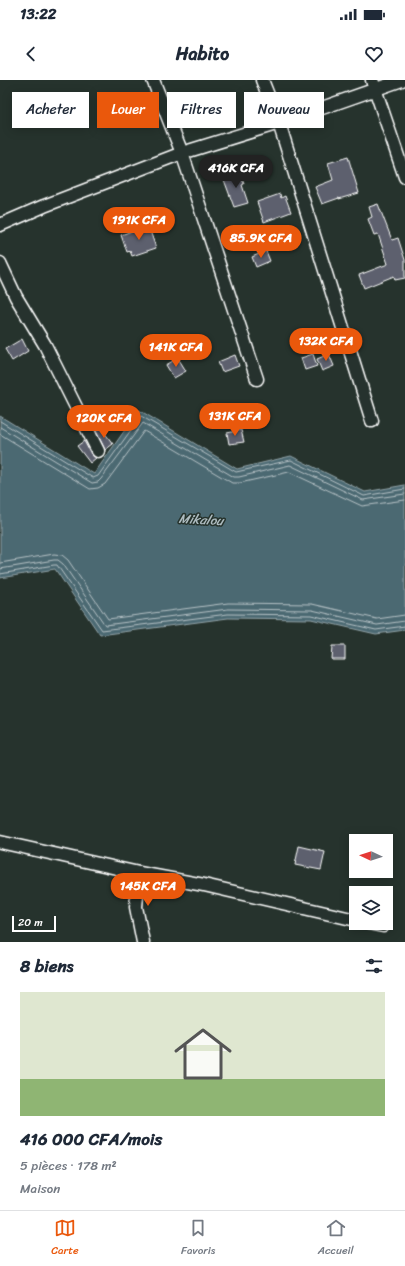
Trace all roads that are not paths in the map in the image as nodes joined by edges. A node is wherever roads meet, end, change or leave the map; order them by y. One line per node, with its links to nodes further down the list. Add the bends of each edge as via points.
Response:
1 (153, 80): 9 (street)
2 (262, 80): 5 (street)
3 (402, 80): 4 (street)
4 (374, 85): 6 (street); 10 (street)
5 (267, 92)
6 (324, 105)
7 (263, 128): 9 (street)
8 (281, 128): 14 (street)
9 (182, 153): 11 (street); 13 (street)
10 (405, 178)
11 (0, 225)
12 (0, 263): 15 (street)
13 (257, 379)
14 (372, 421)
15 (98, 451)
16 (0, 842): 17 (street)
17 (139, 873): 18 (street, via 204,885); 19 (street, via 136,907)
18 (349, 918)
19 (143, 942)

